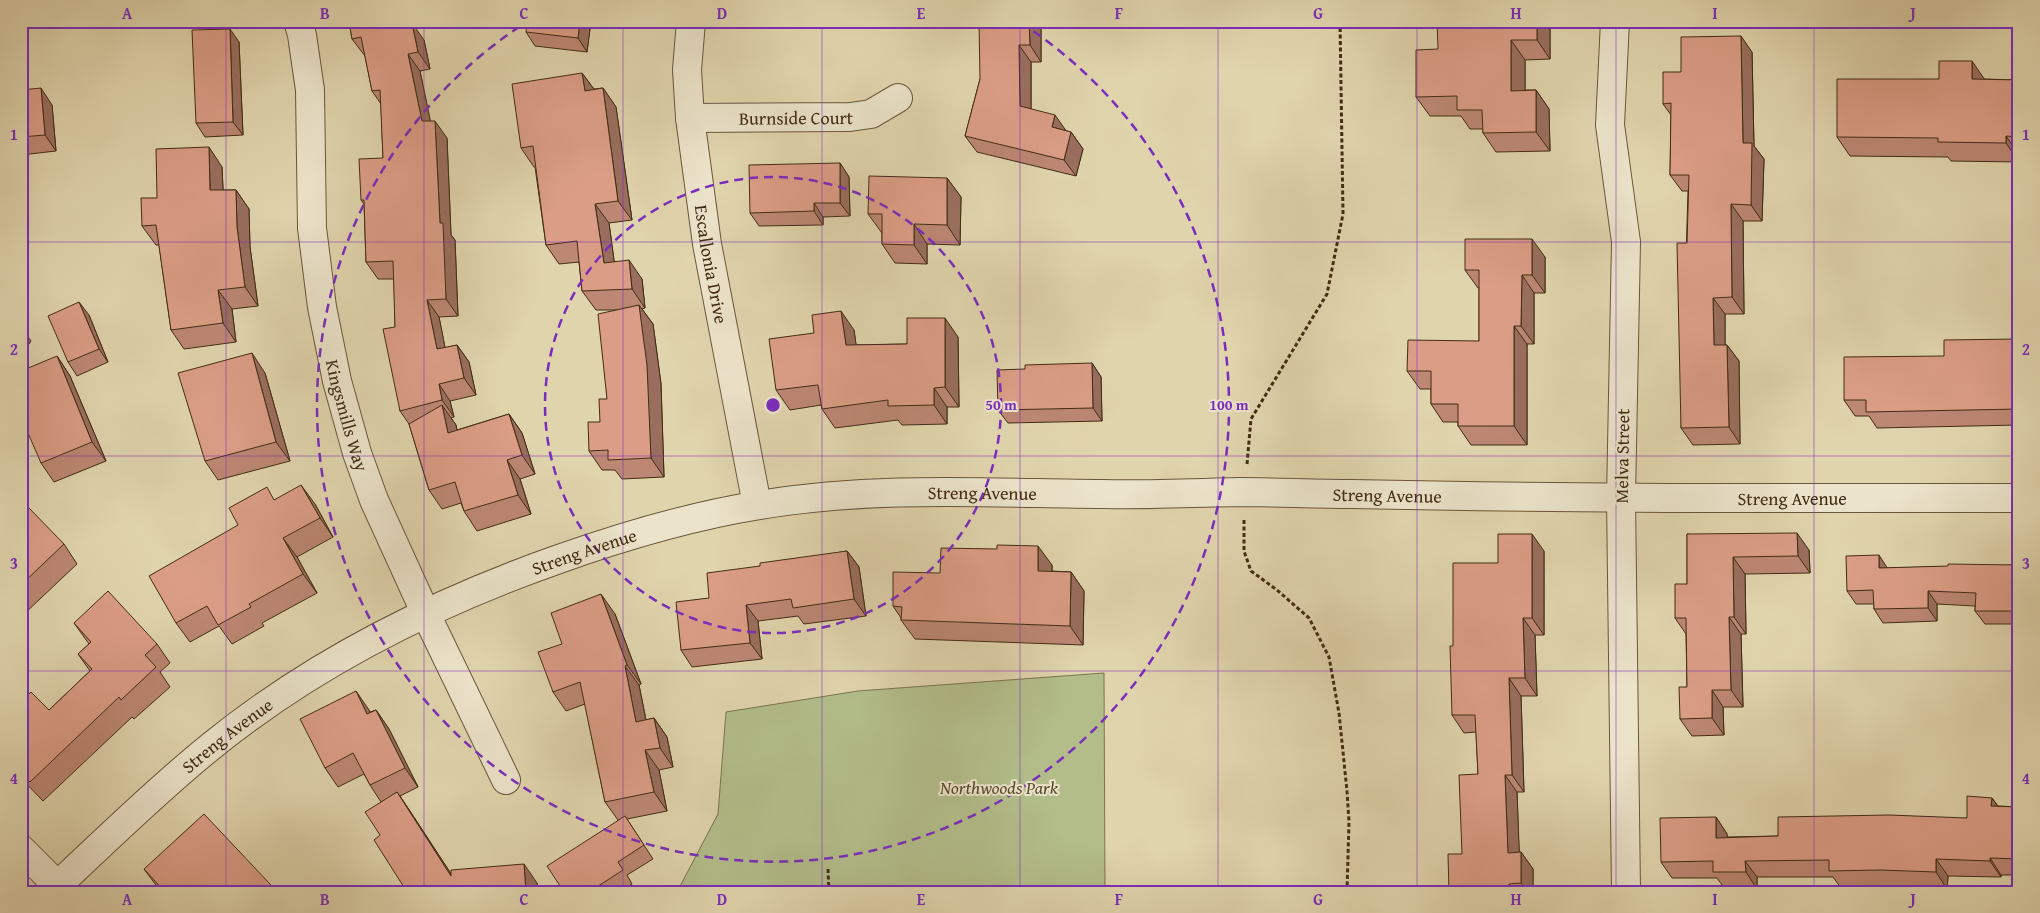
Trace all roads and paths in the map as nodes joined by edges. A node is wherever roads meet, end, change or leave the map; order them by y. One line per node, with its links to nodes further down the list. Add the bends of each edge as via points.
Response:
1 (298, 21): 11 (street, Kingsmills Way, via 310,90 312,228 322,307 337,381 374,500)
2 (691, 21): 6 (street, Escallonia Drive, via 687,70)
3 (1340, 21): 7 (path, via 1343,214 1327,294 1251,419)
4 (1615, 21): 8 (street, Melva Street, via 1610,124 1626,242)
5 (898, 98): 6 (street, Burnside Court, via 871,114 850,117)
6 (690, 118): 10 (street, Escallonia Drive, via 707,244)
7 (1244, 492): 8 (street, Streng Avenue); 10 (street, Streng Avenue, via 1115,495 921,492); 17 (path, via 1244,551 1251,571 1309,618 1329,657 1347,791)
8 (1621, 498): 9 (street, Streng Avenue); 18 (street, Melva Street)
9 (2019, 498)
10 (757, 505): 11 (street, Streng Avenue, via 664,526 585,550 505,578)
11 (425, 612): 12 (street, Kingsmills Way); 15 (street, Streng Avenue, via 349,651 276,698 207,749 130,816)
12 (506, 780)
13 (21, 849): 15 (street)
14 (828, 869): 16 (path)
15 (61, 888)
16 (829, 892)
17 (1347, 892)
18 (1626, 892)

